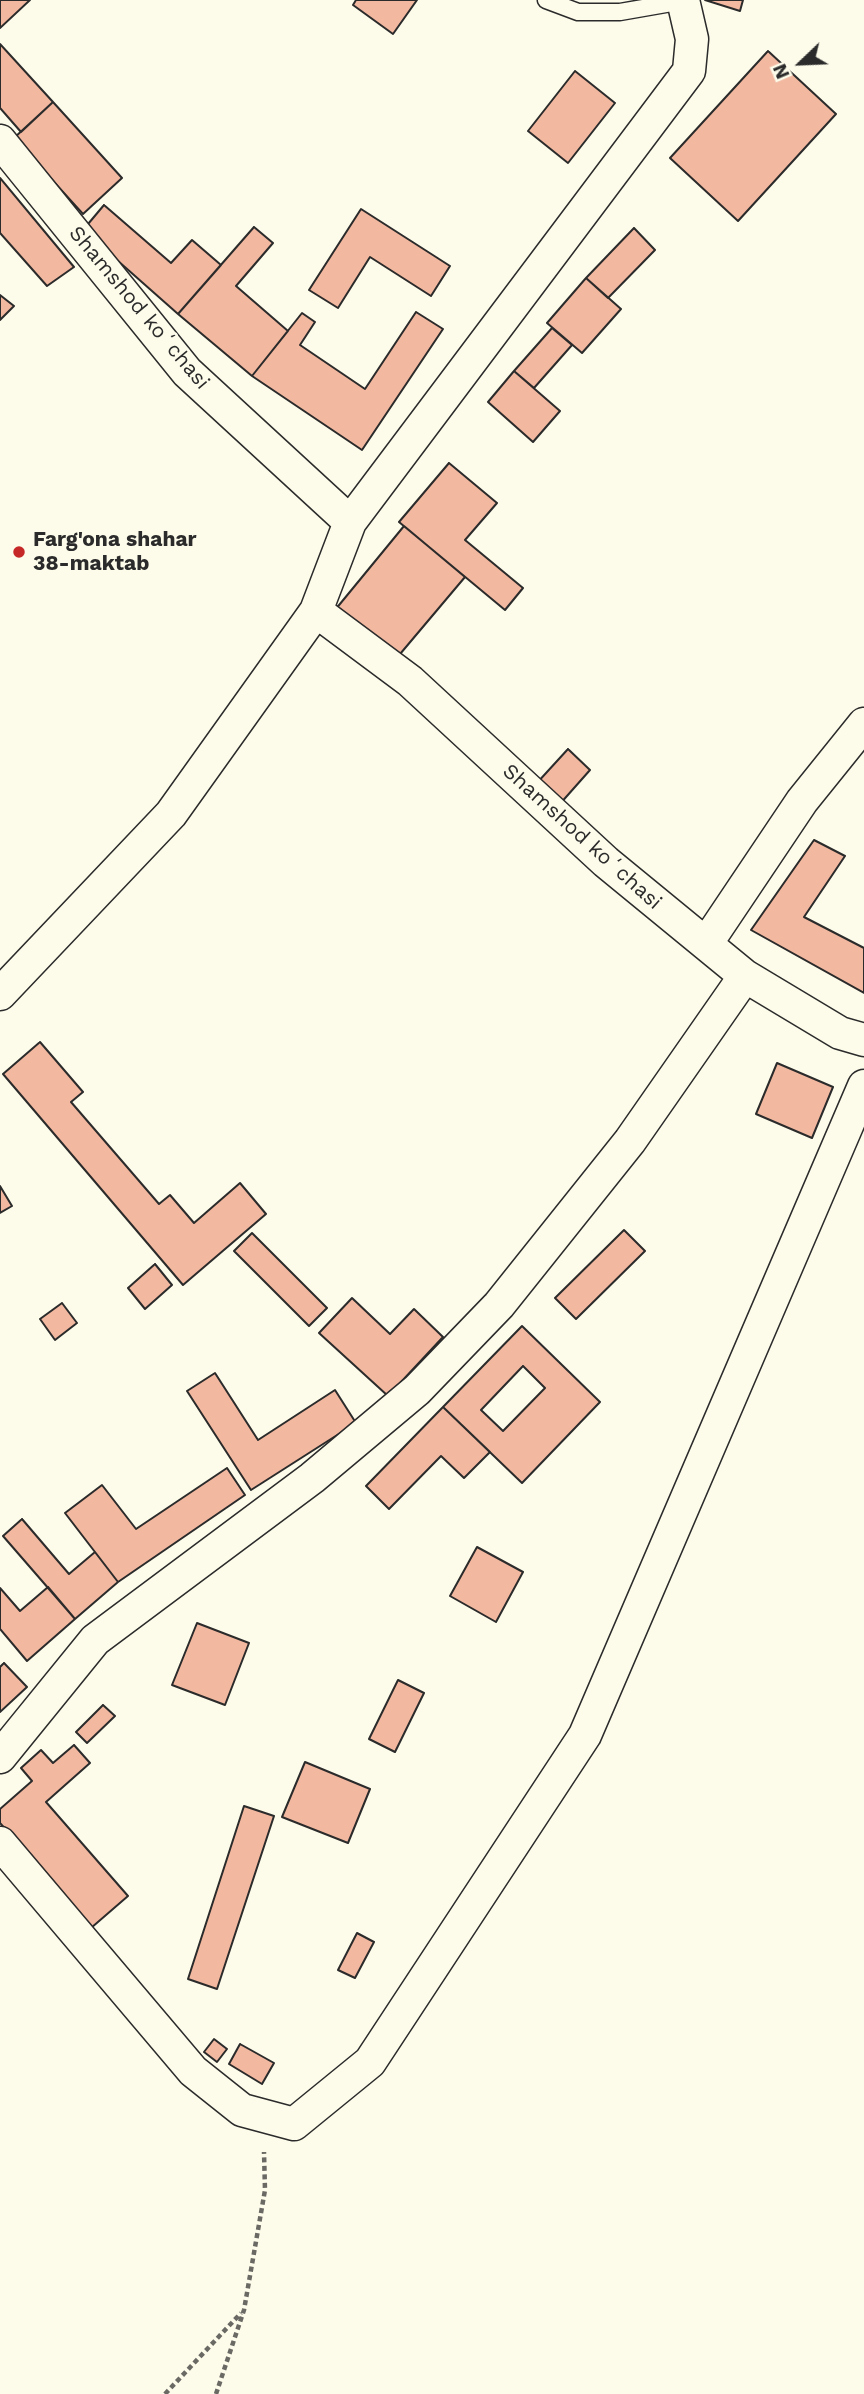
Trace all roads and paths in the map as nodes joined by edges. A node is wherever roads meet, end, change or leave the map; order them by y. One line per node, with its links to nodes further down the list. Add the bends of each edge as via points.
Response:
1 (546, 0): 2 (lane, via 578,12 620,12)
2 (683, 0): 4 (street, via 692,39 689,71)
3 (0, 141): 4 (street, Shamshod koʻchasi, via 187,372)
4 (350, 522): 5 (street)
5 (316, 611): 7 (street, Shamshod koʻchasi, via 410,681 606,862); 9 (street, via 171,814)
6 (864, 724): 7 (street, via 802,801)
7 (706, 944): 8 (street, Shamshod koʻchasi)
8 (745, 976): 10 (street, Shamshod koʻchasi, via 840,1033); 12 (street, via 630,1142 499,1305 417,1390 312,1478 95,1640)
9 (0, 994)
10 (864, 1040)
11 (864, 1086): 14 (street, via 585,1735 370,2062 294,2124)
12 (0, 1757)
13 (0, 1843): 14 (street, via 192,2071 242,2110)
14 (264, 2116): 15 (path, via 265,2190)
15 (244, 2310): 16 (path); 17 (path)
16 (165, 2394)
17 (216, 2394)

